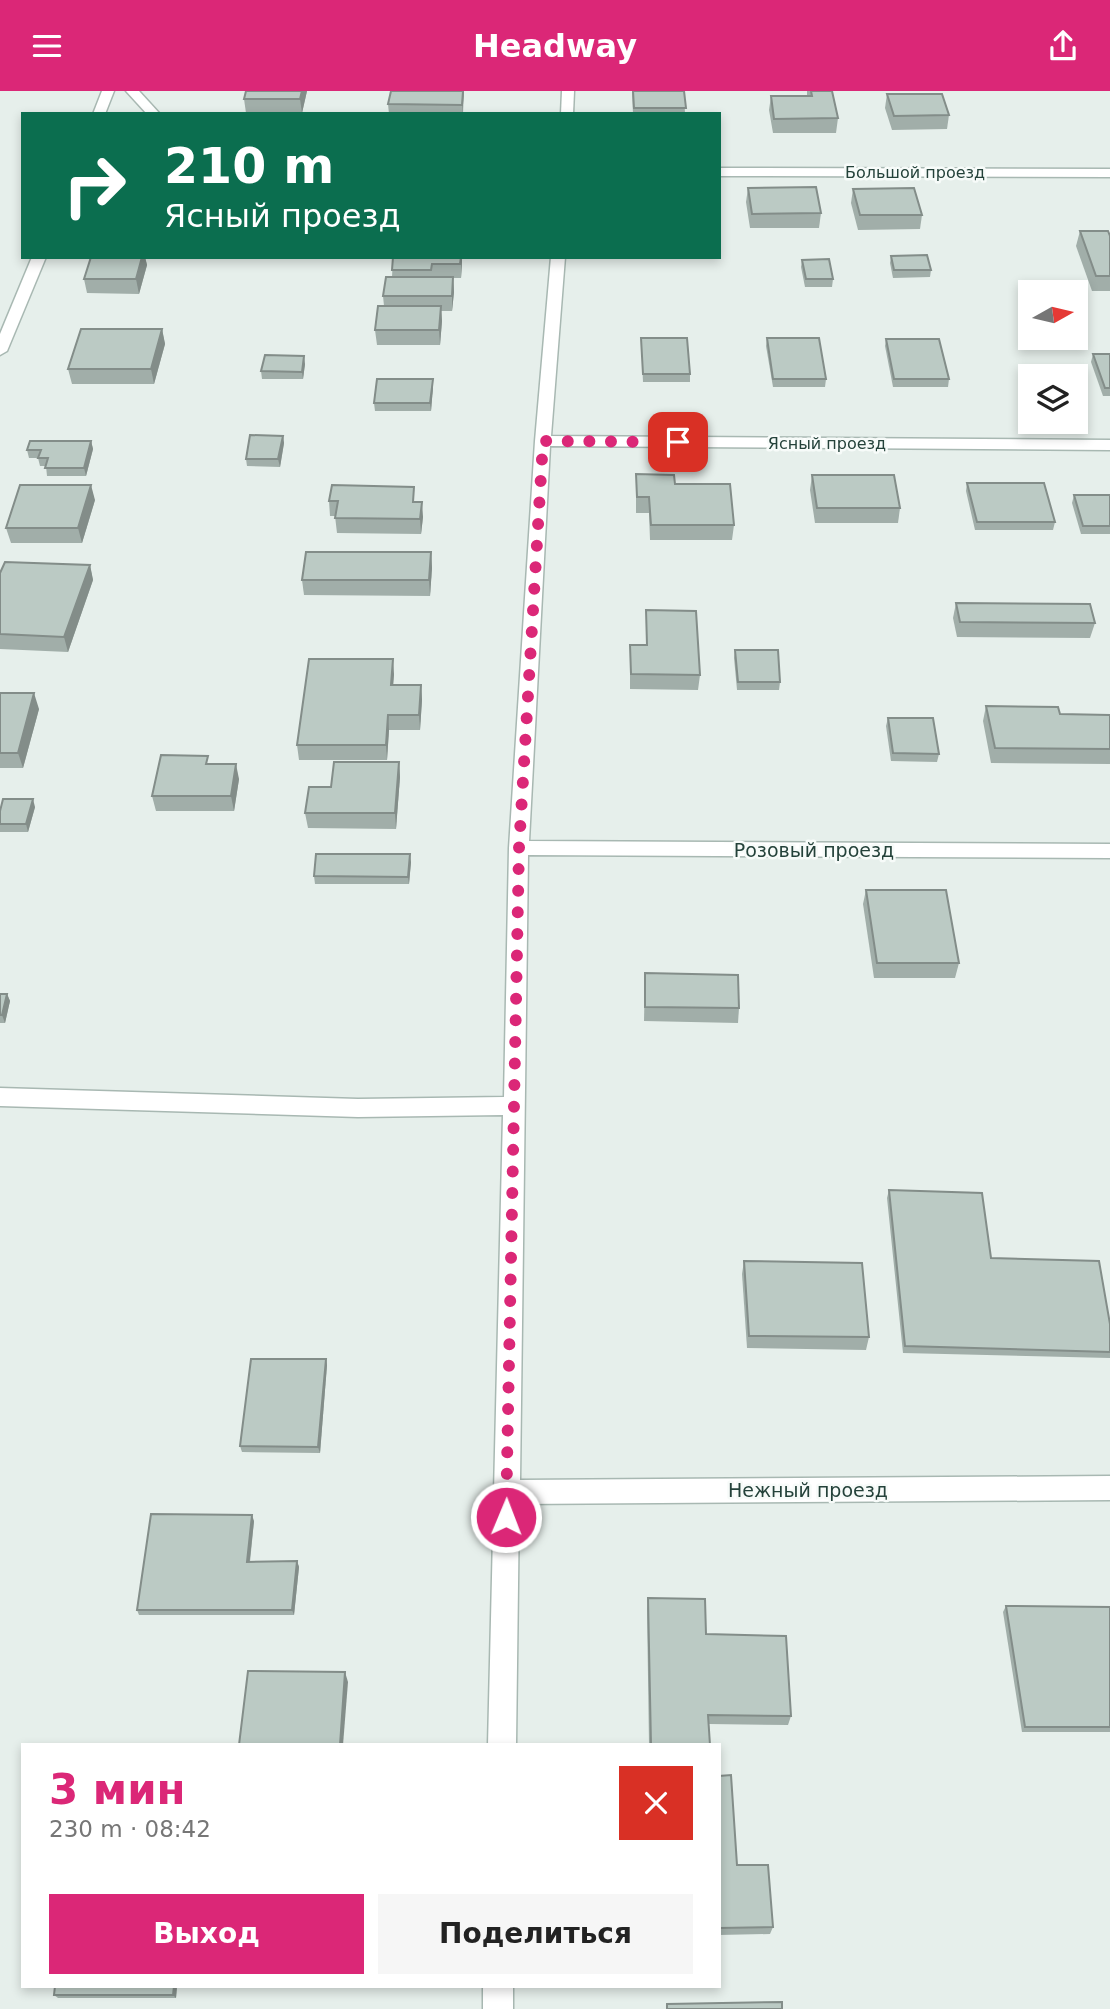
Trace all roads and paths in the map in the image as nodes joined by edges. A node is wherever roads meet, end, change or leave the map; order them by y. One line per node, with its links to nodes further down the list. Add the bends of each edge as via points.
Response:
1 (108, 91): 4 (street)
2 (132, 91): 5 (street)
3 (568, 91): 6 (street)
4 (100, 112)
5 (152, 112)
6 (567, 112)
7 (721, 172): 8 (street, Большой проезд)
8 (1110, 173)
9 (38, 259): 11 (street)
10 (558, 259): 12 (street)
11 (0, 351)
12 (543, 441): 13 (street, Ясный проезд); 14 (street)
13 (1110, 445)
14 (519, 848): 15 (street, Розовый проезд); 17 (street)
15 (1110, 851)
16 (0, 1097): 17 (street, via 358,1108)
17 (514, 1106): 19 (street)
18 (1110, 1488): 19 (street, Нежный проезд)
19 (507, 1492): 20 (street)
20 (502, 1743)
21 (498, 1988): 22 (street)
22 (498, 2009)

